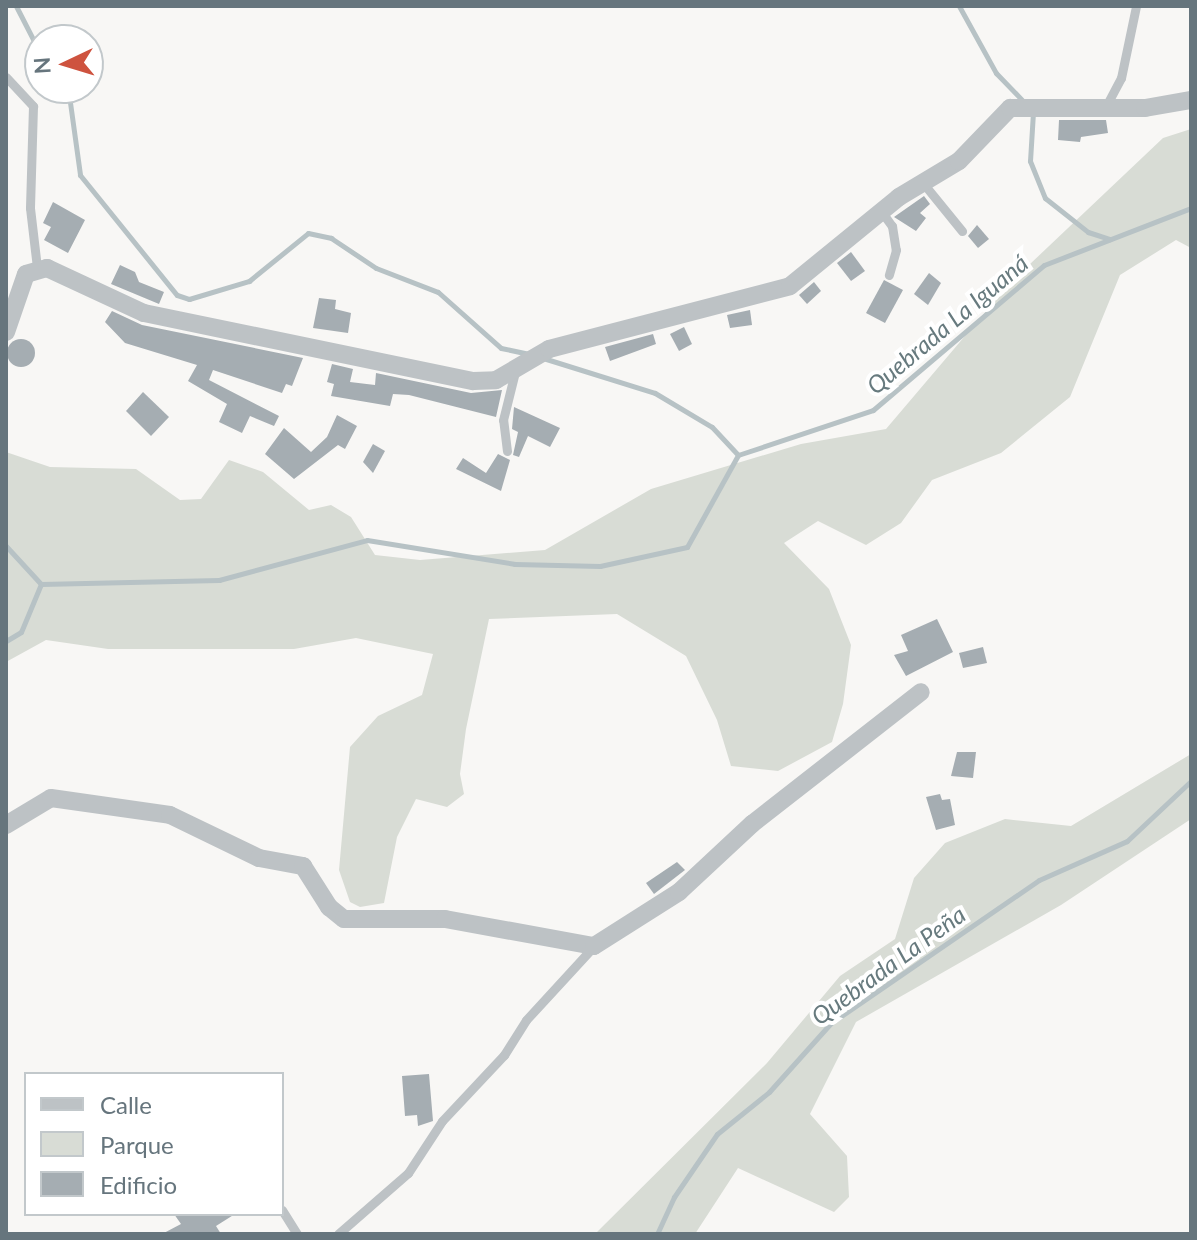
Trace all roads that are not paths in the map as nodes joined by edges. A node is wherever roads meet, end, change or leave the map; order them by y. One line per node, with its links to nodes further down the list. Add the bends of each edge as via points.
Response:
1 (1136, 6): 4 (lane, via 1121,78)
2 (6, 77): 8 (lane, via 33,106 30,208)
3 (1191, 100): 4 (street)
4 (1105, 109): 5 (street, via 1010,108 959,161)
5 (923, 183): 6 (street); 7 (lane)
6 (881, 211): 9 (lane, via 892,226 896,250); 11 (street, via 790,286 549,349)
7 (962, 231)
8 (37, 268): 10 (street, via 22,280); 11 (street, via 144,313 473,381)
9 (889, 275)
10 (6, 332)
11 (515, 372): 12 (lane, via 503,420)
12 (507, 451)
13 (921, 692): 15 (street, via 752,824 679,892)
14 (6, 825): 15 (street, via 51,798 170,815 259,858 303,866 329,907 344,919 445,919)
15 (594, 946): 18 (lane, via 442,1121 408,1173)
16 (284, 1213): 17 (lane)
17 (297, 1234)
18 (338, 1234)

